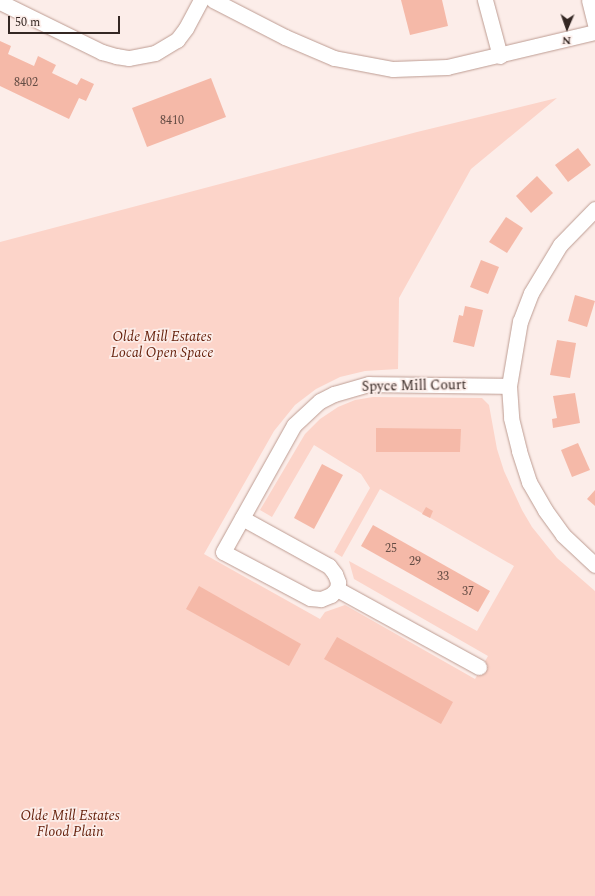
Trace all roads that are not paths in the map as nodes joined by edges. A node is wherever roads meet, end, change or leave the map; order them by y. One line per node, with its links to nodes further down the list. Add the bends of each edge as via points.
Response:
1 (201, 0): 5 (street, via 177,40 155,53 129,58 102,52)
2 (213, 0): 8 (street, via 334,58 393,69 420,69 447,67)
3 (485, 0): 8 (street)
4 (589, 0): 6 (street)
5 (0, 2)
6 (595, 24)
7 (595, 32): 8 (street)
8 (500, 56)
9 (595, 209): 10 (street, via 560,245 532,293 520,320)
10 (509, 386): 11 (street, Spyce Mill Court, via 369,384 334,394 308,410 294,425); 12 (street, via 511,418 529,482 563,535)
11 (242, 518): 13 (street, via 329,566 338,582); 13 (street, Spyce Mill Court, via 223,552 310,598 321,599)
12 (595, 566)
13 (337, 589): 14 (street)
14 (479, 667)

